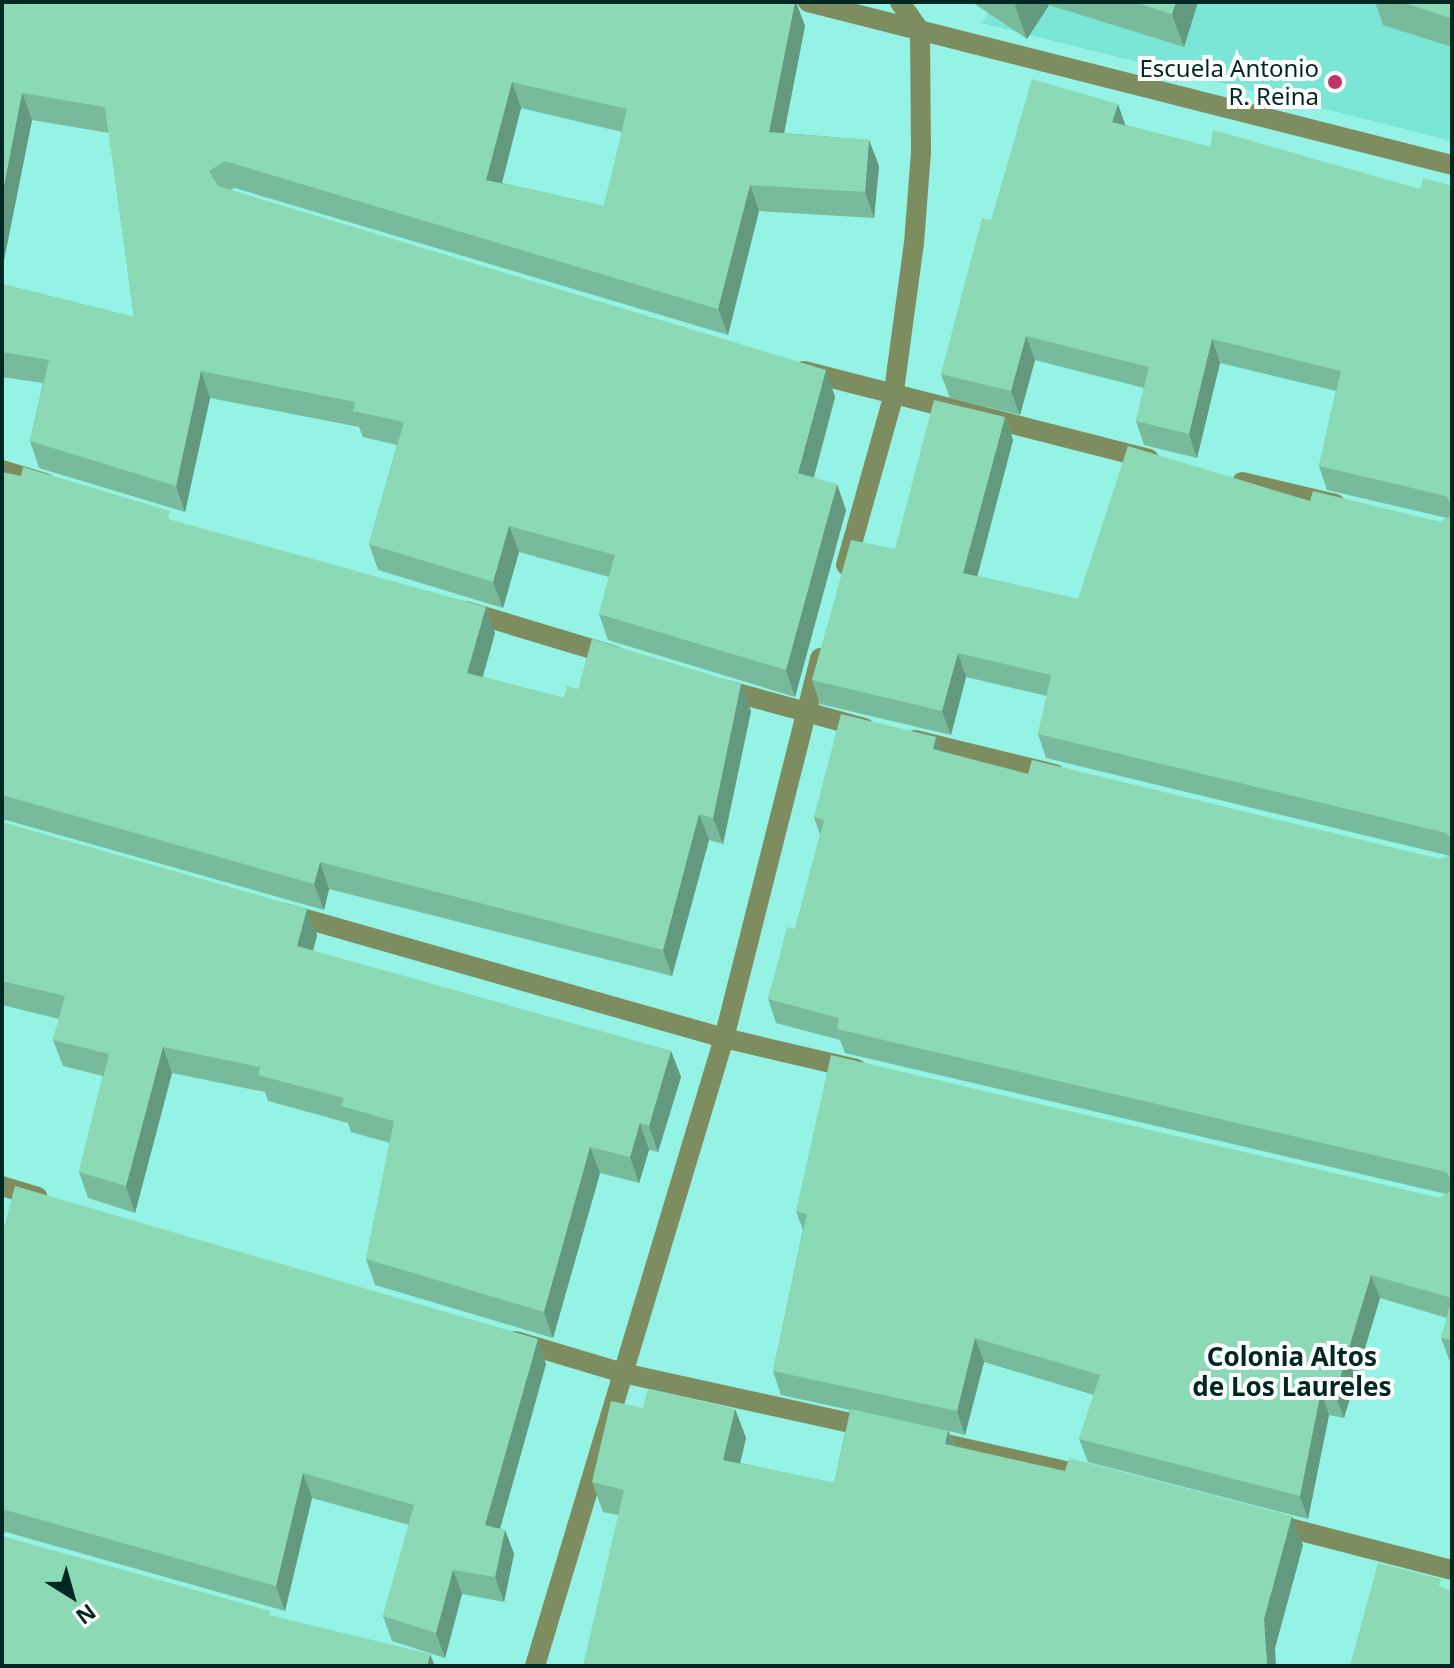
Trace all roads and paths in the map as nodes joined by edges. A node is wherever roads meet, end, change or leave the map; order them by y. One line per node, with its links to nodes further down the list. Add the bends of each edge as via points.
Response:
1 (808, 2): 3 (street)
2 (900, 2): 3 (street)
3 (920, 31): 4 (street); 6 (street, via 915,228)
4 (1452, 165)
5 (787, 366): 6 (street)
6 (893, 398): 7 (street); 12 (street)
7 (1172, 465)
8 (2, 470): 10 (street)
9 (1219, 476): 11 (street)
10 (63, 488)
11 (1359, 510)
12 (838, 593)
13 (441, 603): 15 (street)
14 (825, 638): 17 (street)
15 (638, 663)
16 (698, 681): 17 (street)
17 (804, 713): 18 (street); 20 (street)
18 (1082, 780)
19 (263, 906): 20 (street)
20 (724, 1038): 21 (street); 25 (street)
21 (879, 1074)
22 (2, 1186): 23 (street)
23 (63, 1205)
24 (502, 1336): 25 (street)
25 (623, 1373): 26 (street); 29 (street)
26 (1118, 1484)
27 (1255, 1519): 28 (street)
28 (1452, 1570)
29 (535, 1666)

